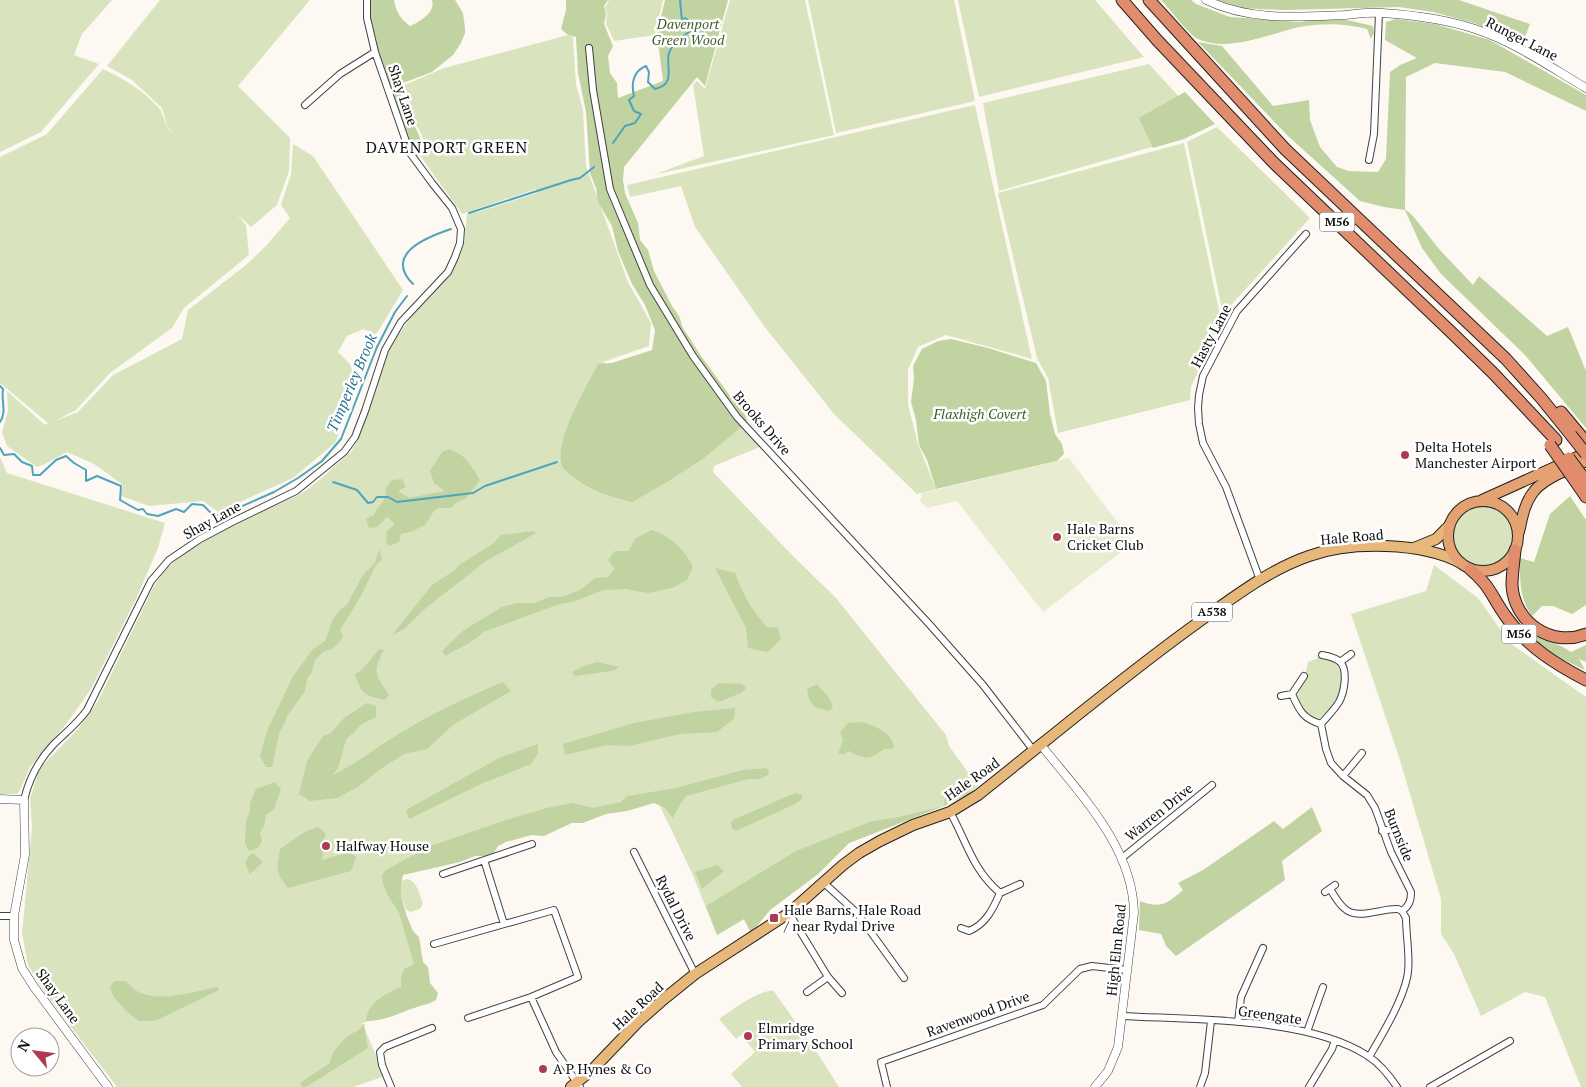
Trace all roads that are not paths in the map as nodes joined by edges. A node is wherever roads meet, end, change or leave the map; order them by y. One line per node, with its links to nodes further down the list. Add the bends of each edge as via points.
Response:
1 (367, 0): 7 (street, Shay Lane, via 366,18)
2 (1122, 0): 16 (highway, M56, bridge, via 1274,163 1493,373 1536,420)
3 (1148, 0): 12 (highway, M56, via 1285,149 1506,359)
4 (1206, 0): 5 (street, Runger Lane, via 1222,8 1284,18)
5 (1379, 13): 8 (street, Runger Lane, via 1444,21 1476,29); 10 (street, via 1374,134)
6 (589, 48): 33 (street, Brooks Drive, via 610,189 650,285 693,356 737,417 930,624)
7 (375, 52): 9 (street, via 340,74); 38 (street, Shay Lane, via 410,153 452,208 461,229 460,243 448,272 401,322 385,350 355,437 344,452 296,491 200,539 169,560 151,581 87,710 38,762)
8 (1586, 88)
9 (306, 105)
10 (1369, 160)
11 (1306, 234): 23 (street, Hasty Lane, via 1237,311 1206,369 1199,395 1198,424 1203,443 1226,488)
12 (1574, 433): 13 (highway, M56); 14 (highway, M56, bridge)
13 (1586, 442)
14 (1586, 453): 17 (highway, A538)
15 (1586, 462): 19 (highway, via 1542,483 1533,492)
16 (1584, 489)
17 (1481, 501): 18 (highway, A538, via 1459,510); 19 (highway, via 1492,502 1511,514)
18 (1449, 526): 20 (main road, Hale Road / A538, via 1436,539); 22 (highway, via 1448,542 1455,558)
19 (1518, 536): 21 (highway)
20 (1413, 548): 22 (main road, Hale Road / A538, via 1447,556); 23 (main road, Hale Road / A538, via 1372,547 1324,552)
21 (1515, 550): 22 (highway, A538, via 1511,558 1488,571); 24 (highway, M56, via 1512,585 1520,612 1529,623 1549,636 1570,638)
22 (1466, 566): 29 (highway, M56, via 1482,579 1520,635 1541,654)
23 (1260, 580): 33 (main road, Hale Road / A538, via 1162,649)
24 (1586, 634)
25 (1351, 654): 27 (street)
26 (1322, 655): 27 (street)
27 (1340, 662): 32 (street, via 1344,670 1342,695)
28 (1304, 676): 30 (street)
29 (1586, 680)
30 (1292, 694): 31 (street); 32 (street, via 1306,718)
31 (1281, 696)
32 (1321, 724): 35 (street, Burnside, via 1331,763)
33 (1037, 748): 39 (main road, Hale Road / A538, via 978,795); 44 (street, High Elm Road, via 1094,813)
34 (1362, 753): 35 (street)
35 (1343, 776): 41 (street, Burnside, via 1367,796 1375,808)
36 (1212, 786): 44 (street, Warren Drive)
37 (0, 799): 38 (street)
38 (24, 800): 54 (street, Shay Lane, via 25,855)
39 (950, 812): 47 (main road, Hale Road / A538, via 880,841 843,865); 50 (street, via 975,865)
40 (1393, 829): 41 (street)
41 (1382, 831): 51 (street, Burnside, via 1410,892 1411,900)
42 (532, 844): 45 (street)
43 (634, 852): 60 (street, Rydal Drive)
44 (1122, 858): 59 (street, High Elm Road, via 1134,896)
45 (484, 860): 46 (street); 55 (street)
46 (443, 874)
47 (824, 883): 52 (main road, Hale Road / A538); 62 (street, via 857,913)
48 (1020, 884): 50 (street)
49 (1330, 889): 51 (street, via 1349,912)
50 (1000, 893): 56 (street, via 991,913 983,921 969,931)
51 (1402, 911): 75 (street, via 1406,918 1408,972 1405,986)
52 (789, 914): 60 (main road, Hale Road / A538); 61 (street)
53 (0, 916): 54 (street)
54 (14, 916): 77 (street, Shay Lane, via 14,940 22,968)
55 (504, 924): 57 (street); 66 (street, via 554,910 557,918 578,977)
56 (961, 928)
57 (434, 944)
58 (1263, 948): 70 (street, via 1241,997)
59 (1127, 970): 67 (street, High Elm Road); 79 (street, Ravenwood Drive, via 1092,966 1080,969 1043,1005 881,1062)
60 (696, 974): 76 (main road, Hale Road / A538, via 638,1022)
61 (828, 977): 64 (street); 65 (street)
62 (904, 978)
63 (1323, 987): 72 (street)
64 (807, 992)
65 (842, 993)
66 (531, 997): 68 (street); 76 (street, via 556,1052)
67 (1122, 1016): 69 (street, Greengate); 80 (street, High Elm Road, via 1114,1059)
68 (468, 1018)
69 (1212, 1021): 70 (street, Greengate); 81 (street)
70 (1238, 1022): 72 (street, Greengate)
71 (432, 1028): 78 (street, via 380,1052)
72 (1307, 1032): 73 (street, Greengate)
73 (1335, 1040): 75 (street, Greengate); 82 (street)
74 (1510, 1041): 84 (street)
75 (1369, 1057): 83 (street, Greengate, via 1385,1070)
76 (576, 1085)
77 (108, 1087)
78 (391, 1087)
79 (887, 1087)
80 (1095, 1087)
81 (1200, 1087)
82 (1309, 1087)
83 (1397, 1087)
84 (1430, 1087)

